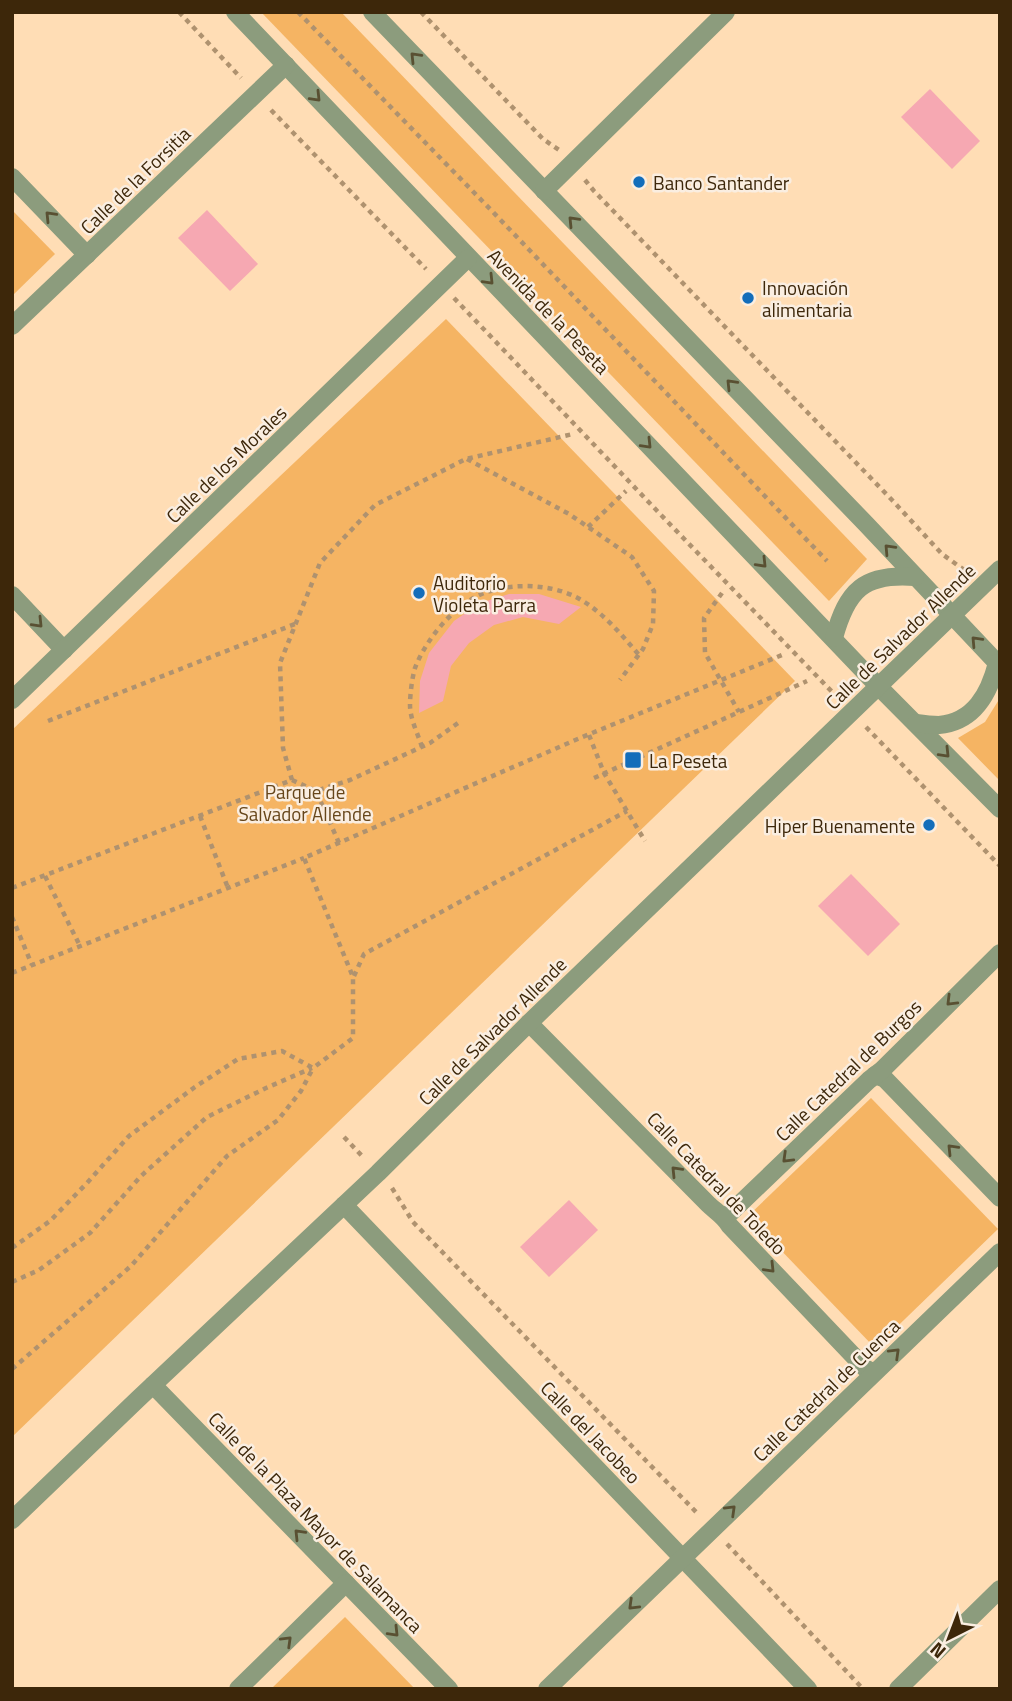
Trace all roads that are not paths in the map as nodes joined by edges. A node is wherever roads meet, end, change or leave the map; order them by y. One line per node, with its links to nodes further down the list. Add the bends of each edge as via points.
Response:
1 (235, 12): 4 (street, Avenida de la Peseta)
2 (372, 12): 6 (street, one-way to 2)
3 (726, 12): 6 (street)
4 (286, 65): 7 (street, Calle de la Forsitia); 8 (street, Avenida de la Peseta, one-way to 8)
5 (12, 177): 7 (street, one-way to 5)
6 (544, 191): 11 (street, one-way to 6)
7 (87, 255): 9 (street, Calle de la Forsitia)
8 (468, 258): 14 (street, Avenida de la Peseta, one-way to 14); 15 (street, Calle de los Morales)
9 (12, 326)
10 (1000, 569): 13 (street, Calle de Salvador Allende)
11 (915, 576): 13 (street); 14 (street, via 877,578 861,586 839,619)
12 (12, 595): 15 (street, one-way to 15)
13 (953, 616): 16 (street, one-way to 13); 17 (street, Calle de Salvador Allende)
14 (834, 638): 17 (street, Avenida de la Peseta)
15 (64, 650): 18 (street, Calle de los Morales)
16 (998, 665): 19 (street, via 985,697 971,713 939,725)
17 (879, 687): 19 (street, Avenida de la Peseta); 22 (street, Calle de Salvador Allende)
18 (12, 700)
19 (916, 723): 20 (street, Avenida de la Peseta, one-way to 20)
20 (1000, 809)
21 (1000, 953): 23 (street, Calle Catedral de Burgos, one-way to 23)
22 (529, 1023): 25 (street, Calle de Salvador Allende); 26 (street, Calle Catedral de Toledo, one-way to 22)
23 (876, 1075): 24 (street, one-way to 23); 26 (street, Calle Catedral de Burgos, one-way to 26)
24 (1000, 1198)
25 (344, 1205): 29 (street, Calle de Salvador Allende); 31 (street, Calle del Jacobeo)
26 (725, 1218): 28 (street, Calle Catedral de Toledo, one-way to 28, via 866,1368)
27 (1000, 1252): 28 (street, Calle Catedral de Cuenca, one-way to 27)
28 (875, 1371): 31 (street, Calle Catedral de Cuenca, one-way to 28)
29 (153, 1385): 30 (street, Calle de Salvador Allende); 32 (street, Calle de la Plaza Mayor de Salamanca, one-way to 29)
30 (12, 1520)
31 (682, 1558): 36 (street, Calle Catedral de Cuenca, one-way to 36); 37 (street, Calle del Jacobeo)
32 (346, 1583): 34 (street, one-way to 32); 35 (street, Calle de la Plaza Mayor de Salamanca, one-way to 35)
33 (1000, 1589): 38 (street)
34 (238, 1689)
35 (449, 1689)
36 (548, 1689)
37 (808, 1689)
38 (898, 1689)

